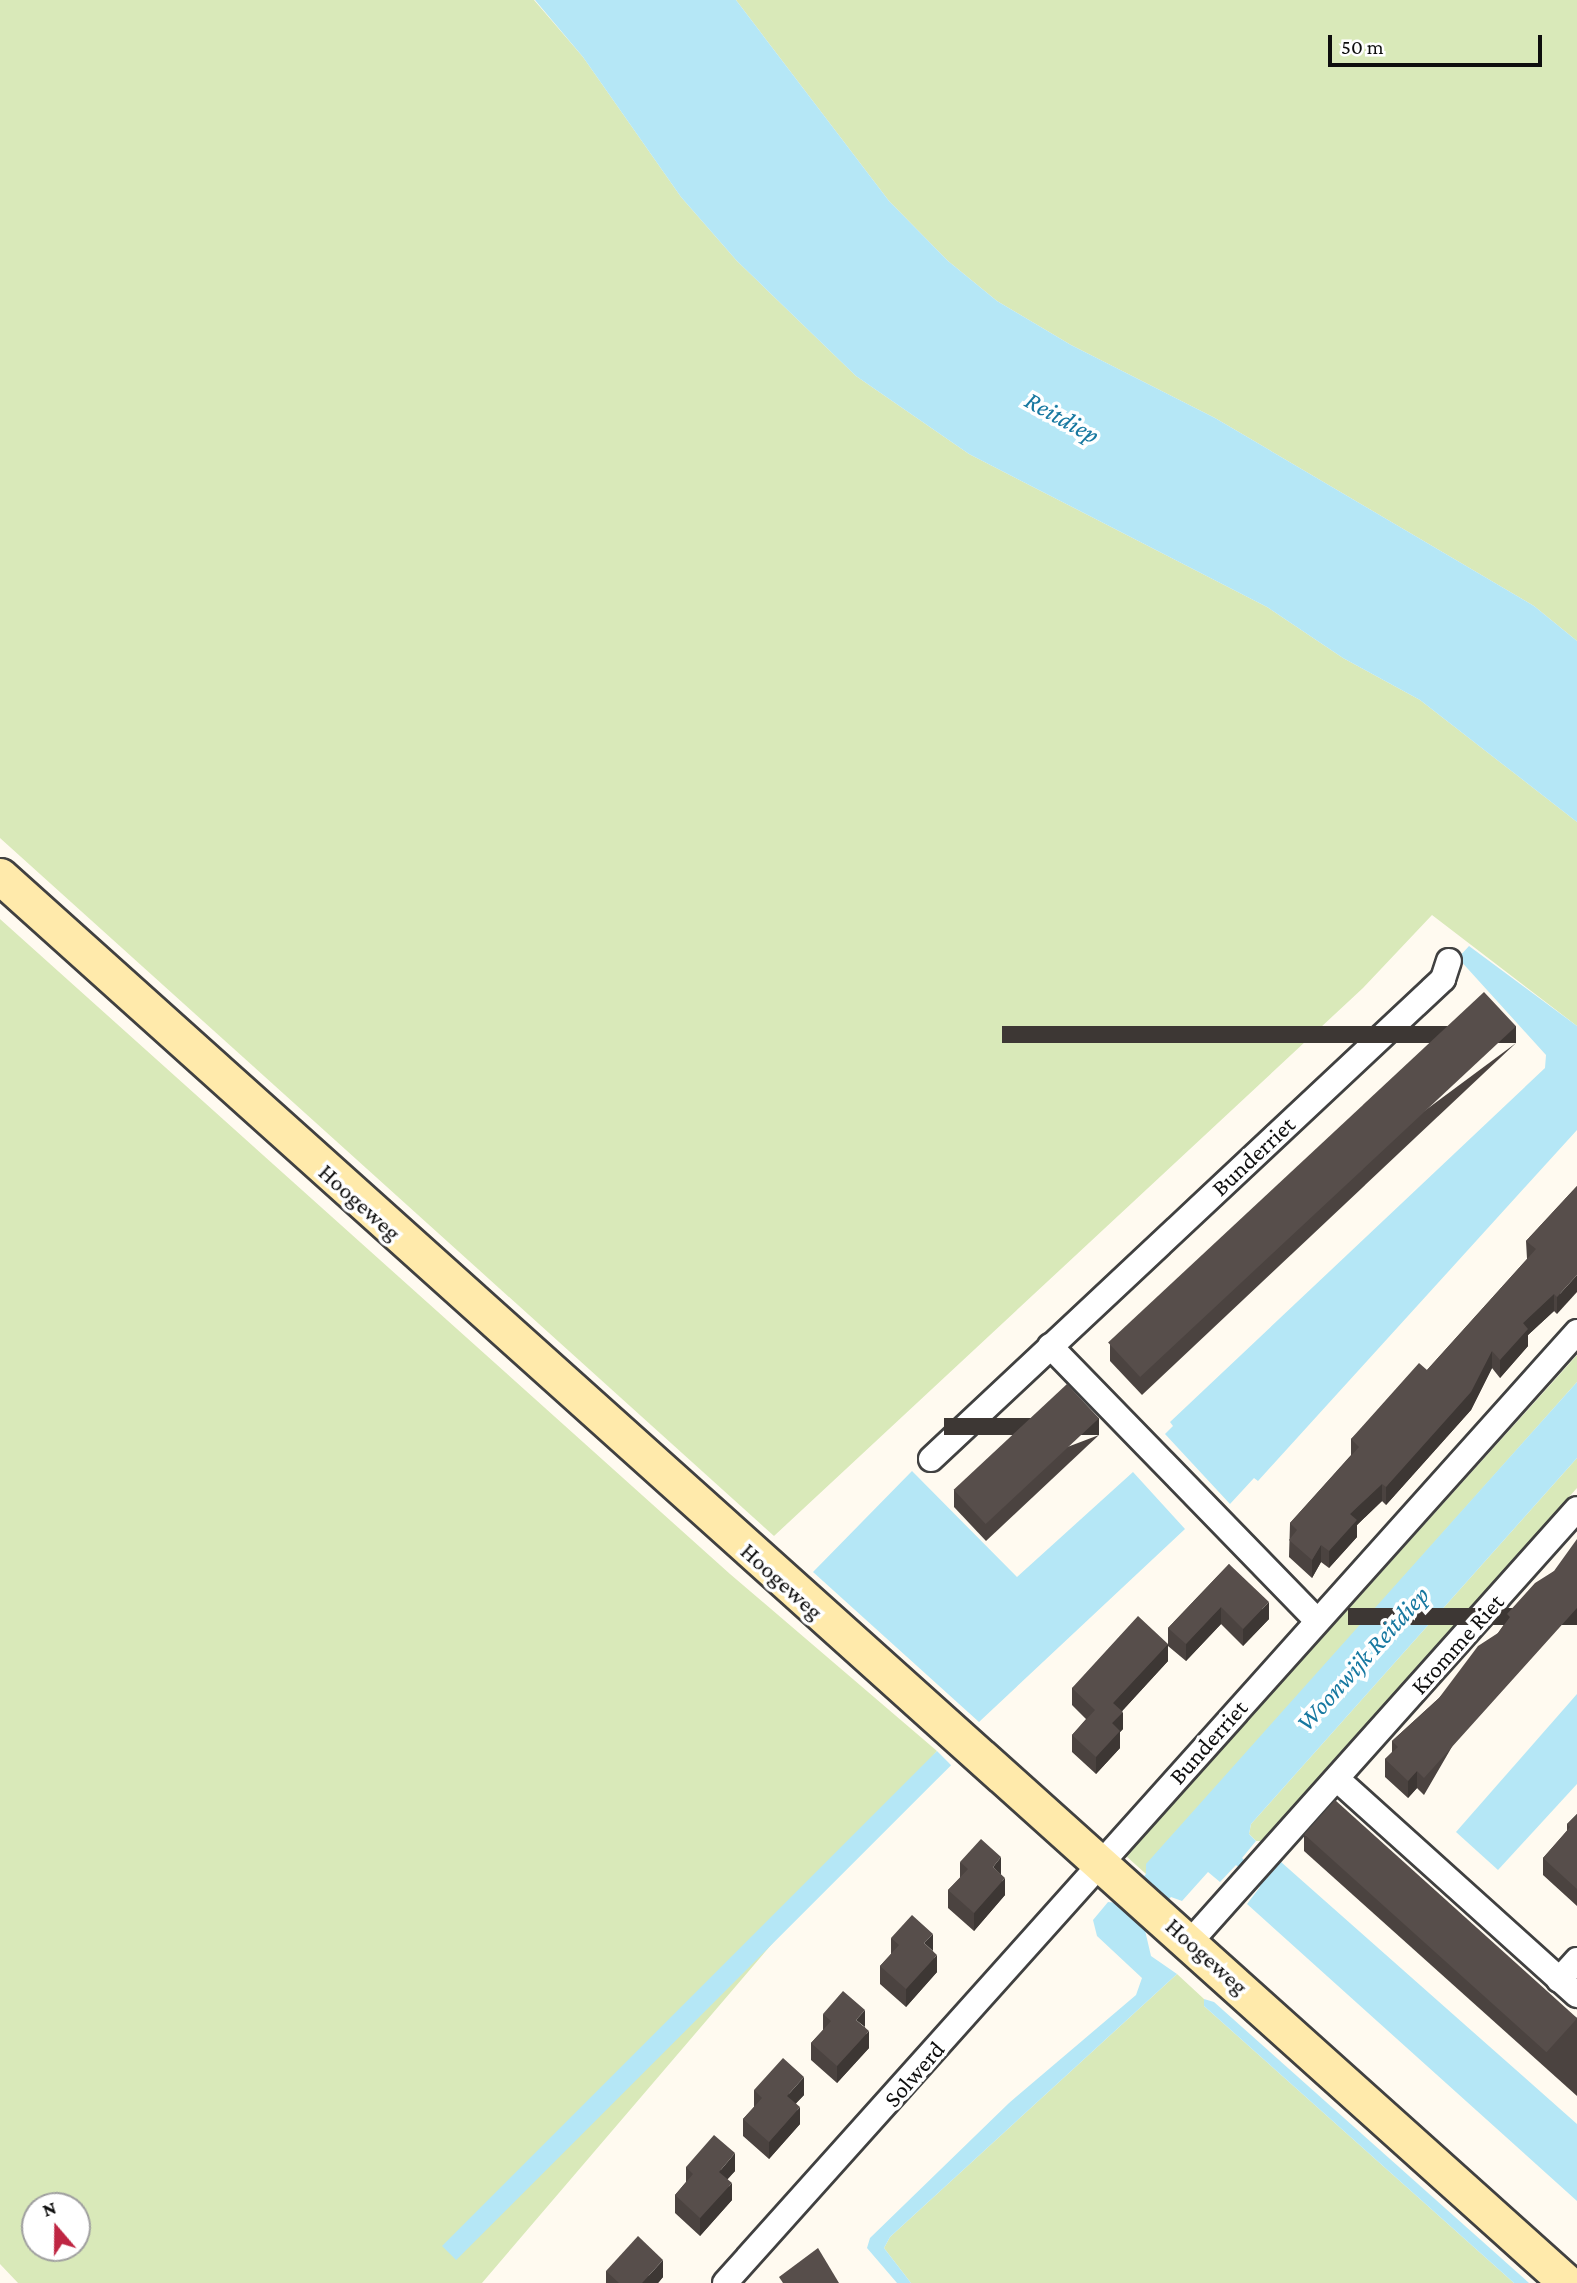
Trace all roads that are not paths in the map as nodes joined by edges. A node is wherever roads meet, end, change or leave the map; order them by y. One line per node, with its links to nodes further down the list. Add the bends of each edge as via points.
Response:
1 (0, 876): 9 (street, Hoogeweg)
2 (1449, 961): 4 (street, Bunderriet, via 1443,979)
3 (1577, 1332): 7 (street, Bunderriet)
4 (1050, 1346): 5 (street, Bunderriet); 7 (street)
5 (931, 1459)
6 (1577, 1509): 8 (street, Kromme Riet)
7 (1316, 1620): 9 (street, Bunderriet)
8 (1337, 1779): 10 (street, Kromme Riet, via 1222,1904); 12 (street)
9 (1111, 1872): 10 (street, Hoogeweg); 13 (street, Solwerd)
10 (1181, 1933): 14 (street, Hoogeweg)
11 (1577, 1960): 12 (street)
12 (1568, 1988)
13 (725, 2283)
14 (1567, 2283)

